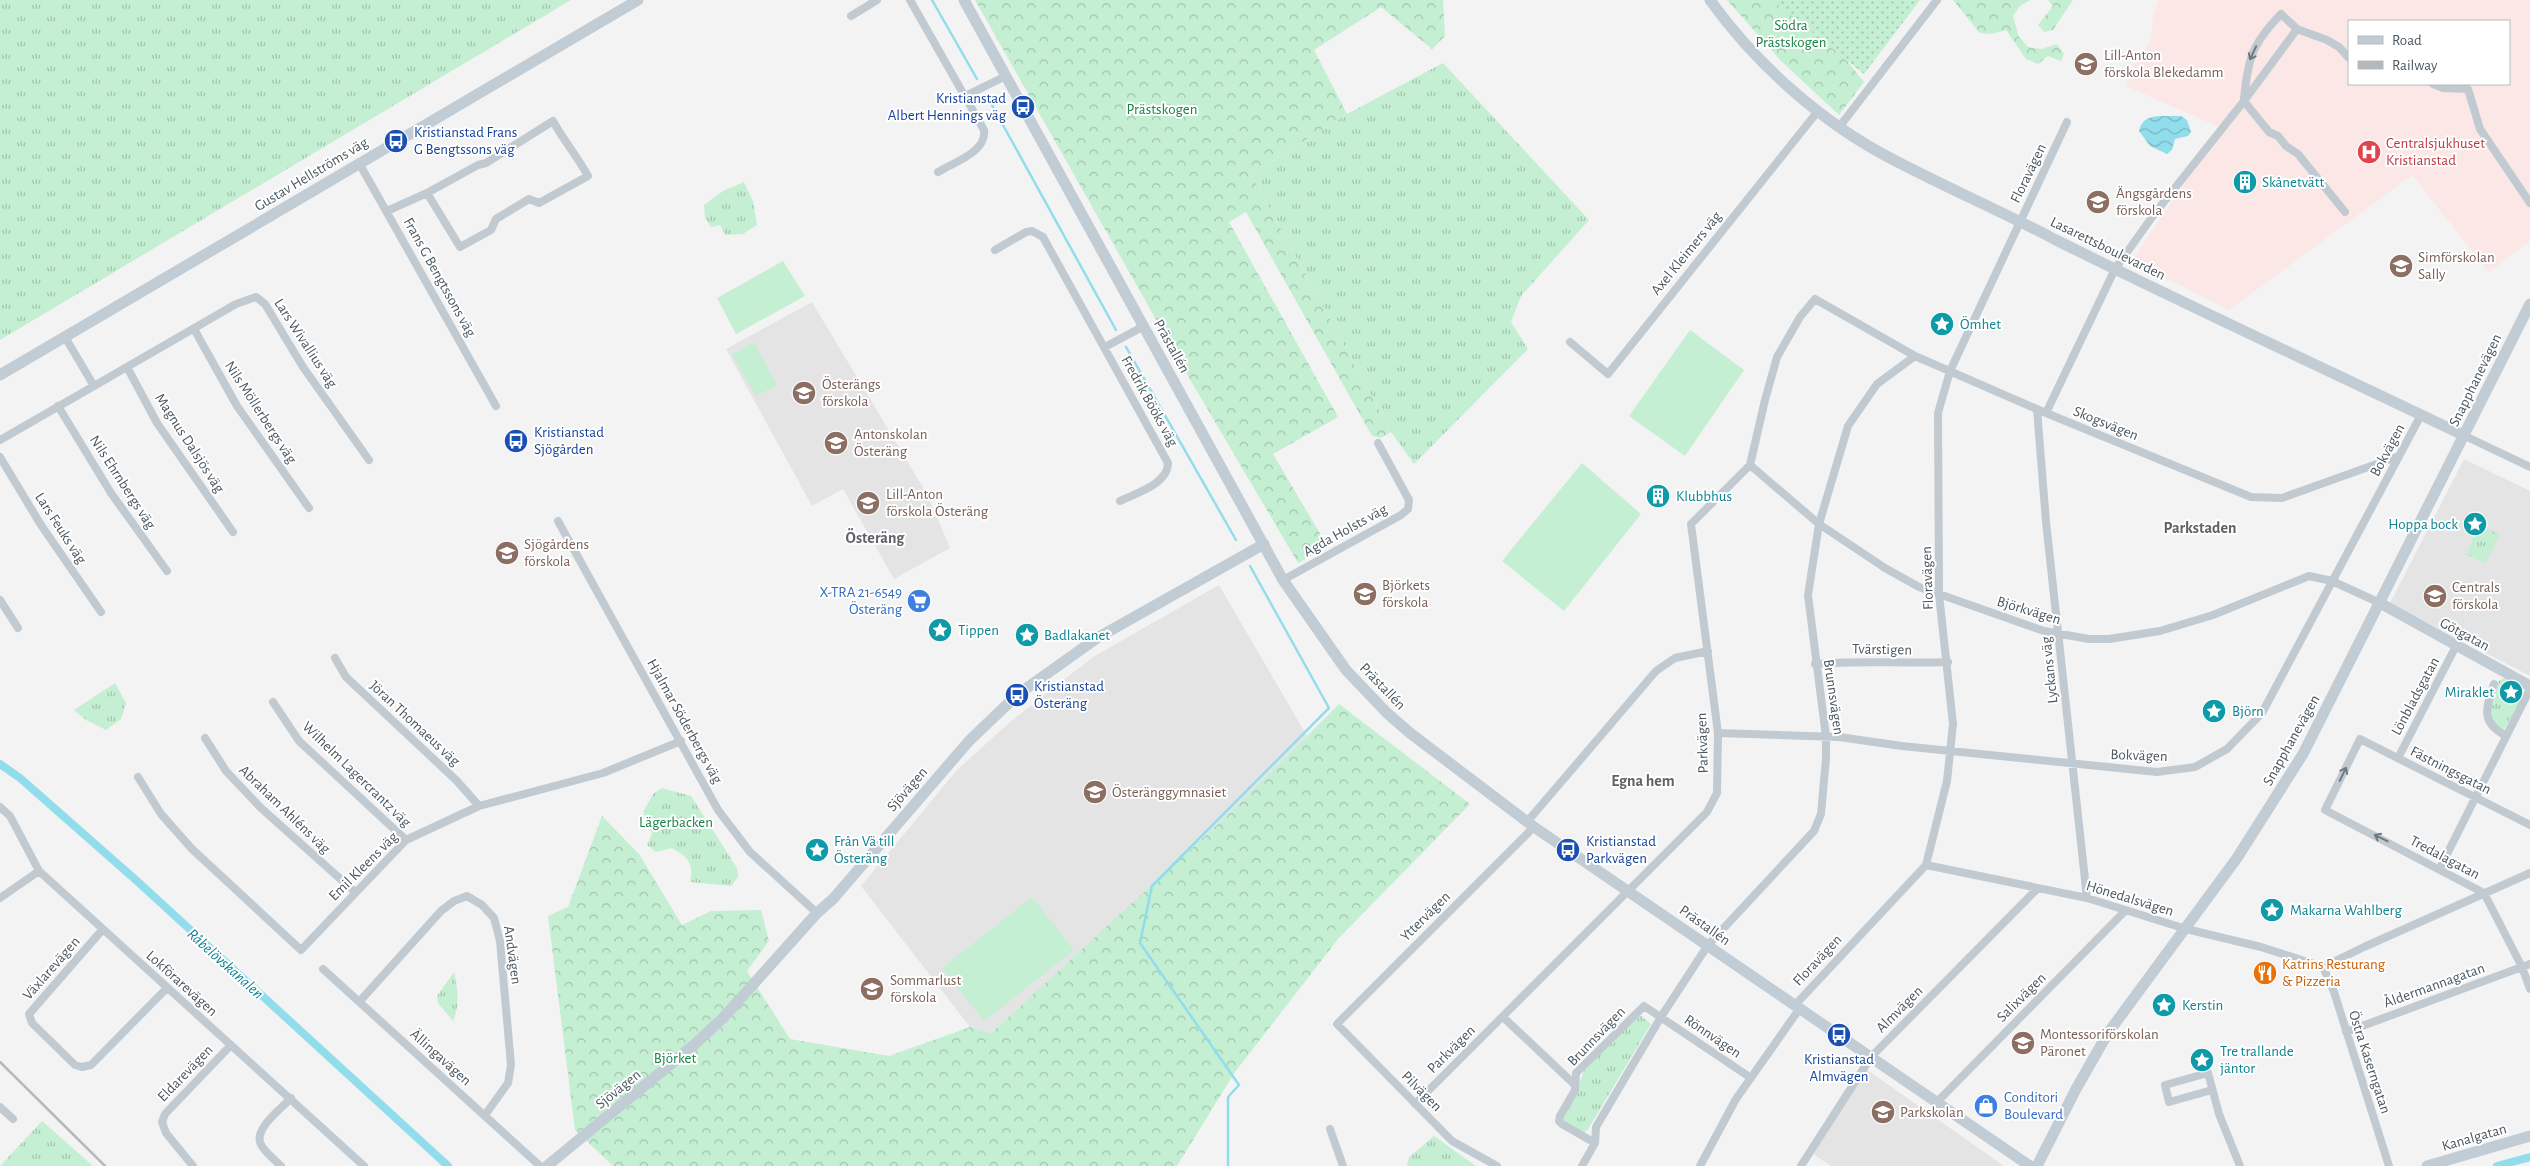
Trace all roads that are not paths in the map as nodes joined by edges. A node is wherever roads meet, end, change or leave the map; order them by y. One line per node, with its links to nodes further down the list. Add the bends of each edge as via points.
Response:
1 (638, 0): 17 (street, Gustav Hellströms väg)
2 (877, 0): 7 (street)
3 (910, 0): 12 (street)
4 (964, 0): 10 (street, Prästallén)
5 (1710, 0): 14 (street, Lasarettsboulevarden, via 1755,54)
6 (1937, 0): 16 (street)
7 (851, 16)
8 (2297, 29): 9 (street, via 2327,40); 13 (street); 13 (street, one-way to 13, via 2281,14 2261,35 2248,64)
9 (2348, 57)
10 (1006, 76): 12 (street); 27 (street, Prästallén)
11 (2436, 85): 20 (street, via 2468,89 2480,129)
12 (965, 96): 18 (street, via 984,130 984,141)
13 (2244, 101): 22 (street, via 2269,132 2298,154); 25 (street)
14 (1818, 111): 16 (street, Lasarettsboulevarden); 30 (street, Axel Kleimers väg, via 1608,374)
15 (2067, 122): 23 (street, Floravägen)
16 (1840, 126): 23 (street, Lasarettsboulevarden, via 1890,158)
17 (359, 163): 21 (street, Frans G Bengtssons väg); 29 (street, Gustav Hellströms väg)
18 (938, 172)
19 (427, 193): 19 (street, via 486,163 553,122 588,176 539,203 529,200 496,219 491,230 460,247); 21 (street)
20 (2530, 203)
21 (387, 211): 38 (street, Frans G Bengtssons väg)
22 (2345, 212)
23 (2020, 221): 25 (street, Lasarettsboulevarden); 34 (street, Floravägen)
24 (995, 250): 31 (street, Fredrik Bööks väg, via 1026,232 1043,237)
25 (2115, 269): 40 (street); 41 (street, Lasarettsboulevarden)
26 (2530, 304): 42 (street, Snapphanevägen)
27 (1144, 326): 31 (street, Fredrik Bööks väg); 55 (street, Prästallén)
28 (194, 329): 33 (street, Lars Wivallius väg); 47 (street, Lars Wivallius väg, via 247,298 261,299 303,367); 51 (street, Nils Möllerbergs väg, via 237,406)
29 (65, 337): 35 (street, Gustav Hellströms väg); 36 (street)
30 (1570, 342)
31 (1105, 347): 50 (street, Fredrik Bööks väg, via 1168,463 1167,472 1160,480)
32 (1915, 356): 34 (street, Skogsvägen); 48 (street, Skogsvägen, via 1815,299 1800,317 1777,357); 53 (street, Brunnsvägen, via 1877,384 1848,426)
33 (127, 367): 36 (street, Lars Wivallius väg); 54 (street, Magnus Dalsjös väg, via 157,423)
34 (1950, 371): 39 (street, Skogsvägen); 59 (street, Floravägen, via 1938,413)
35 (0, 374)
36 (94, 386): 37 (street, Lars Wivallius väg)
37 (58, 406): 43 (street, Lars Wivallius väg); 56 (street, Nils Ehrnbergs väg, via 110,493)
38 (496, 406)
39 (2037, 409): 40 (street, Skogsvägen); 64 (street, Lyckans väg)
40 (2046, 413): 45 (street, Skogsvägen, via 2251,497 2282,498)
41 (2421, 415): 42 (street, Lasarettsboulevarden); 45 (street, Bokvägen)
42 (2465, 436): 49 (street, Lasarettsboulevarden); 61 (street, Snapphanevägen)
43 (0, 440)
44 (1378, 443): 57 (street, Agda Holsts väg, via 1409,500 1408,509)
45 (2399, 456): 58 (street, Bokvägen)
46 (0, 457): 62 (street, Lars Feuks väg, via 41,525)
47 (369, 460)
48 (1750, 465): 53 (street, Björkvägen); 66 (street, Parkvägen, via 1691,524)
49 (2530, 467)
50 (1120, 501)
51 (309, 508)
52 (558, 521): 77 (street, Hjalmar Söderbergs väg)
53 (1819, 524): 59 (street, Björkvägen, via 1885,568); 69 (street, Brunnsvägen, via 1808,595)
54 (233, 532)
55 (1264, 544): 57 (street, Prästallén); 100 (street, Sjövägen, via 1097,638 1017,695 969,741 834,899)
56 (167, 571)
57 (1283, 580): 86 (street, Prästallén, via 1346,670 1380,707)
58 (2332, 581): 61 (street, Götgatan); 64 (street, Björkvägen, via 2309,576 2213,616 2160,631 2108,640); 80 (street, Bokvägen, via 2262,713 2227,749 2195,767 2157,772)
59 (1939, 594): 64 (street, Björkvägen); 68 (street, Floravägen)
60 (0, 600): 63 (street)
61 (2380, 603): 65 (street, Götgatan); 102 (street, Snapphanevägen, via 2303,754 2268,812)
62 (102, 612)
63 (18, 628)
64 (2058, 634): 80 (street, Lyckans väg)
65 (2456, 646): 71 (street, Götgatan); 79 (street, Lönbladsgatan)
66 (1708, 651): 73 (street, Parkvägen); 86 (street, Yttervägen, via 1675,658 1656,671)
67 (334, 658): 83 (street, Jöran Thomaeus väg, via 346,677 457,781)
68 (1948, 662): 69 (street, Tvärstigen, via 1911,664 1855,660); 78 (street, Floravägen, via 1953,724)
69 (1815, 664): 75 (street, Brunnsvägen)
70 (2494, 684): 74 (street, via 2486,718 2489,725)
71 (2530, 688): 74 (street)
72 (273, 702): 88 (street, Wilhelm Lagercrantz väg, via 300,741)
73 (1718, 733): 75 (street, Bokvägen); 94 (street, Parkvägen, via 1716,793 1708,812)
74 (2506, 736): 82 (street)
75 (1826, 737): 78 (street, Bokvägen); 103 (street, Brunnsvägen, via 1822,814 1814,831)
76 (206, 738): 95 (street, Abraham Ahléns väg, via 226,771 261,808)
77 (682, 741): 83 (street, Emil Kleens väg, via 602,773); 100 (street, Hjalmar Söderbergs väg, via 718,810 734,832 750,852)
78 (1951, 752): 80 (street, Bokvägen); 89 (street, Floravägen)
79 (2398, 758): 82 (street, Fästningsgatan); 85 (street, Fästningsgatan, one-way to 79, via 2360,739)
80 (2073, 764): 98 (street, Lyckans väg)
81 (138, 777): 95 (street, Emil Kleens väg, via 162,814 192,849 301,950)
82 (2475, 798): 87 (street, Fästningsgatan); 90 (street)
83 (479, 806): 88 (street, Emil Kleens väg)
84 (0, 807): 91 (street, Lokförarevägen, via 10,816)
85 (2326, 810): 90 (street, Tredalagatan, one-way to 85)
86 (1530, 825): 94 (street, Prästallén); 113 (street, Yttervägen)
87 (2530, 825)
88 (406, 840): 95 (street, Emil Kleens väg)
89 (1926, 865): 93 (street, Hönedalsvägen); 110 (street, Floravägen)
90 (2440, 868): 96 (street, Tredalagatan)
91 (38, 872): 97 (street); 101 (street, Lokförarevägen)
92 (2530, 873): 96 (street)
93 (2037, 889): 98 (street, Hönedalsvägen); 116 (street, Almvägen)
94 (1628, 890): 103 (street, Prästallén); 111 (street, Parkvägen)
95 (355, 892)
96 (2484, 893): 104 (street, Tredalagatan); 105 (street)
97 (0, 898)
98 (2087, 898): 99 (street, Hönedalsvägen)
99 (2125, 910): 102 (street, Hönedalsvägen); 121 (street, Salixvägen)
100 (817, 913): 133 (street, Sjövägen, via 723,1018)
101 (103, 929): 107 (street, Lokförarevägen); 107 (street, Växlarevägen, via 29,1014 32,1023 75,1065 82,1068 91,1066)
102 (2186, 929): 105 (street, Hönedalsvägen, via 2261,947); 140 (street, Snapphanevägen, via 2094,1056)
103 (1708, 945): 110 (street, Prästallén); 112 (street, Brunnsvägen)
104 (2526, 965): 108 (street, Tredalagatan); 114 (street, Åldermannagatan)
105 (2323, 967): 114 (street, Östra Kaserngatan)
106 (323, 969): 109 (street, Ällingavägen)
107 (167, 988): 115 (street, Lokförarevägen)
108 (2530, 989)
109 (360, 1001): 124 (street, Ällingavägen); 124 (street, Andvägen, via 441,911 467,896 482,905 494,918 500,941 511,1065 508,1083)
110 (1798, 1007): 116 (street, Prästallén); 117 (street, Floravägen)
111 (1503, 1017): 118 (street); 122 (street, Parkvägen)
112 (1661, 1017): 117 (street, Rönnvägen); 118 (street, Brunnsvägen, via 1644,1006 1576,1073); 128 (street, Brunnsvägen, via 1596,1127)
113 (1338, 1024): 122 (street, Pilvägen)
114 (2346, 1032): 142 (street, Östra Kaserngatan)
115 (231, 1045): 120 (street, Lokförarevägen); 129 (street, Eldarevägen, via 165,1114 162,1122 166,1133)
116 (1871, 1057): 121 (street, Prästallén); 138 (street, Almvägen)
117 (1750, 1078): 137 (street, Floravägen)
118 (1574, 1084): 128 (street, Brunnsvägen, via 1575,1090 1559,1120)
119 (2212, 1090): 119 (street, via 2208,1073 2165,1085 2169,1102); 141 (street)
120 (291, 1098): 130 (street, via 263,1127 259,1136 260,1144); 131 (street, Lokförarevägen)
121 (1936, 1102): 139 (street, Prästallén)
122 (1415, 1104): 135 (street, Pilvägen, via 1452,1141)
123 (0, 1106): 125 (street)
124 (485, 1115): 132 (street, Ällingavägen)
125 (13, 1119)
126 (1330, 1129): 134 (street)
127 (2530, 1136): 143 (street, Kanalgatan)
128 (1595, 1143): 136 (street, Brunnsvägen)
129 (193, 1166)
130 (281, 1166)
131 (364, 1166)
132 (540, 1166)
133 (547, 1166)
134 (1343, 1166)
135 (1498, 1166)
136 (1582, 1166)
137 (1700, 1166)
138 (1801, 1166)
139 (2030, 1166)
140 (2037, 1166)
141 (2240, 1166)
142 (2389, 1166)
143 (2427, 1166)

